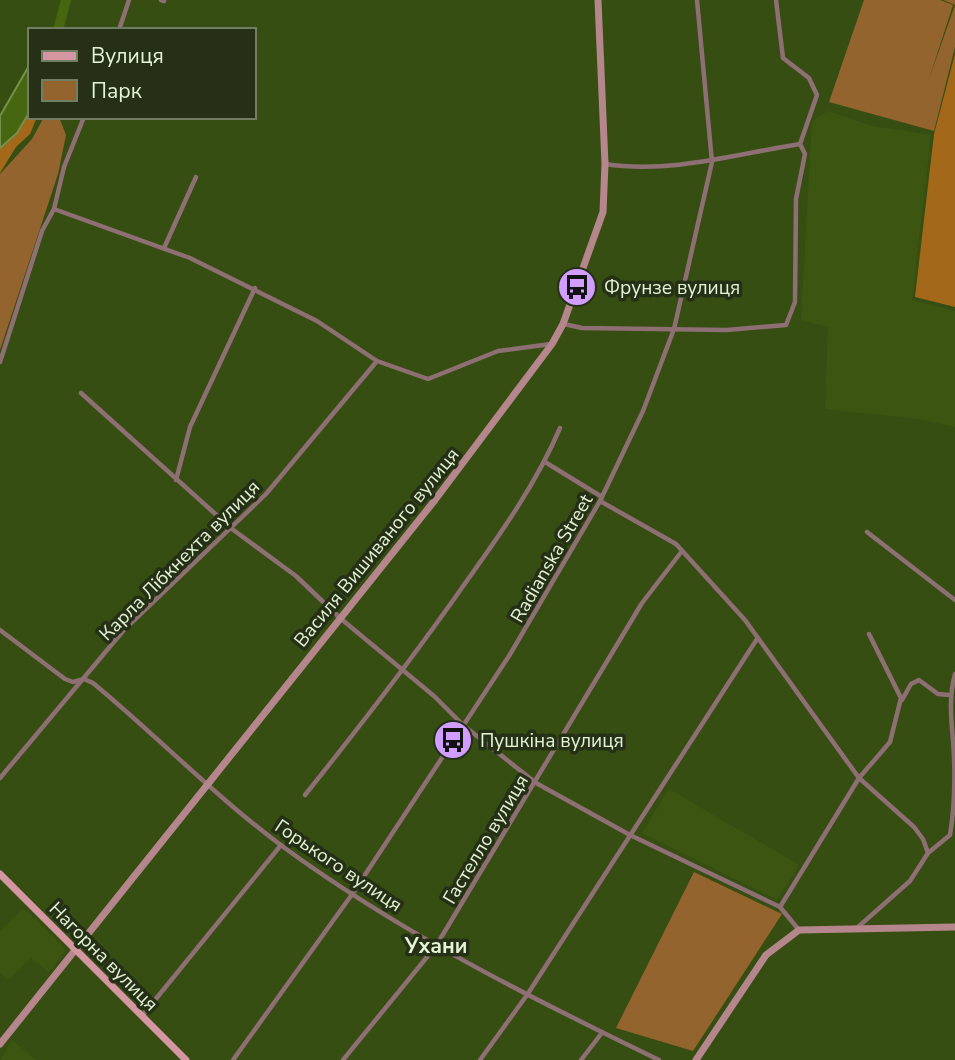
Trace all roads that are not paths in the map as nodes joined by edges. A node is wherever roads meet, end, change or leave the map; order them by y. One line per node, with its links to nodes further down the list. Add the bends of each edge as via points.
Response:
1 (129, 0): 5 (street)
2 (598, 0): 9 (street, Василя Вишиваного вулиця)
3 (697, 0): 8 (street, Radianska Street)
4 (776, 0): 7 (street, via 783,58 809,78 817,95)
5 (120, 28)
6 (83, 119): 11 (street)
7 (800, 144): 8 (street); 15 (street, via 805,155 796,199 795,302 786,325)
8 (712, 162): 9 (street); 15 (street, Radianska Street)
9 (605, 164): 14 (street, Василя Вишиваного вулиця, via 603,212)
10 (196, 177): 12 (street)
11 (54, 209): 12 (street); 18 (street, via 42,231)
12 (163, 248): 13 (street)
13 (255, 288): 17 (street, via 317,321); 22 (street, via 190,427)
14 (563, 324): 15 (street); 16 (street, Василя Вишиваного вулиця)
15 (674, 328): 23 (street, Radianska Street, via 643,411)
16 (552, 344): 17 (street, via 498,351 428,379); 28 (street, Василя Вишиваного вулиця)
17 (377, 361): 24 (street, Карла Лібкнехта вулиця)
18 (0, 362)
19 (81, 393): 22 (street)
20 (560, 428): 21 (street)
21 (545, 462): 23 (street); 32 (street)
22 (176, 480): 24 (street)
23 (601, 499): 26 (street); 37 (street, Radianska Street, via 559,576)
24 (232, 529): 28 (street, via 296,576); 34 (street, Карла Лібкнехта вулиця, via 123,631)
25 (867, 532): 27 (street)
26 (682, 551): 31 (street); 41 (street, Гастелло вулиця, via 642,603 566,733 542,765)
27 (955, 600)
28 (340, 618): 32 (street); 40 (street, Василя Вишиваного вулиця)
29 (0, 630): 34 (street, Горького вулиця, via 65,679)
30 (869, 634): 36 (street, via 901,698)
31 (758, 639): 39 (street); 43 (street)
32 (404, 671): 37 (street); 42 (street)
33 (955, 674): 35 (street)
34 (84, 679): 38 (street, Карла Лібкнехта вулиця); 40 (street, Горького вулиця)
35 (949, 695): 36 (street, via 939,694 919,680 904,694); 45 (street, via 954,759 952,824 950,835)
36 (898, 712): 39 (street, via 890,742)
37 (463, 725): 41 (street); 47 (street, Radianska Street)
38 (0, 778)
39 (859, 778): 45 (street, via 914,827); 48 (street)
40 (209, 783): 44 (street, Горького вулиця); 53 (street, Василя Вишиваного вулиця)
41 (536, 783): 43 (street); 52 (street, Гастелло вулиця)
42 (305, 795)
43 (630, 835): 48 (street); 54 (street)
44 (281, 845): 47 (street, Горького вулиця); 55 (street)
45 (928, 853): 50 (street, via 910,881)
46 (0, 874): 53 (main road, Нагорна вулиця)
47 (353, 893): 52 (street, Горького вулиця); 59 (street, Radianska Street)
48 (780, 907): 51 (street)
49 (953, 926): 50 (street)
50 (857, 929): 51 (street)
51 (799, 930): 64 (street, via 766,955)
52 (436, 946): 54 (street, Горького вулиця); 60 (street, Гастелло вулиця)
53 (76, 950): 55 (main road, Нагорна вулиця); 57 (street, Василя Вишиваного вулиця)
54 (527, 995): 56 (street, Горького вулиця); 61 (street)
55 (141, 1017): 58 (main road, Нагорна вулиця)
56 (601, 1034): 62 (street); 63 (street, Горького вулиця)
57 (0, 1044)
58 (186, 1060)
59 (233, 1060)
60 (343, 1060)
61 (480, 1060)
62 (581, 1060)
63 (659, 1060)
64 (696, 1060)

